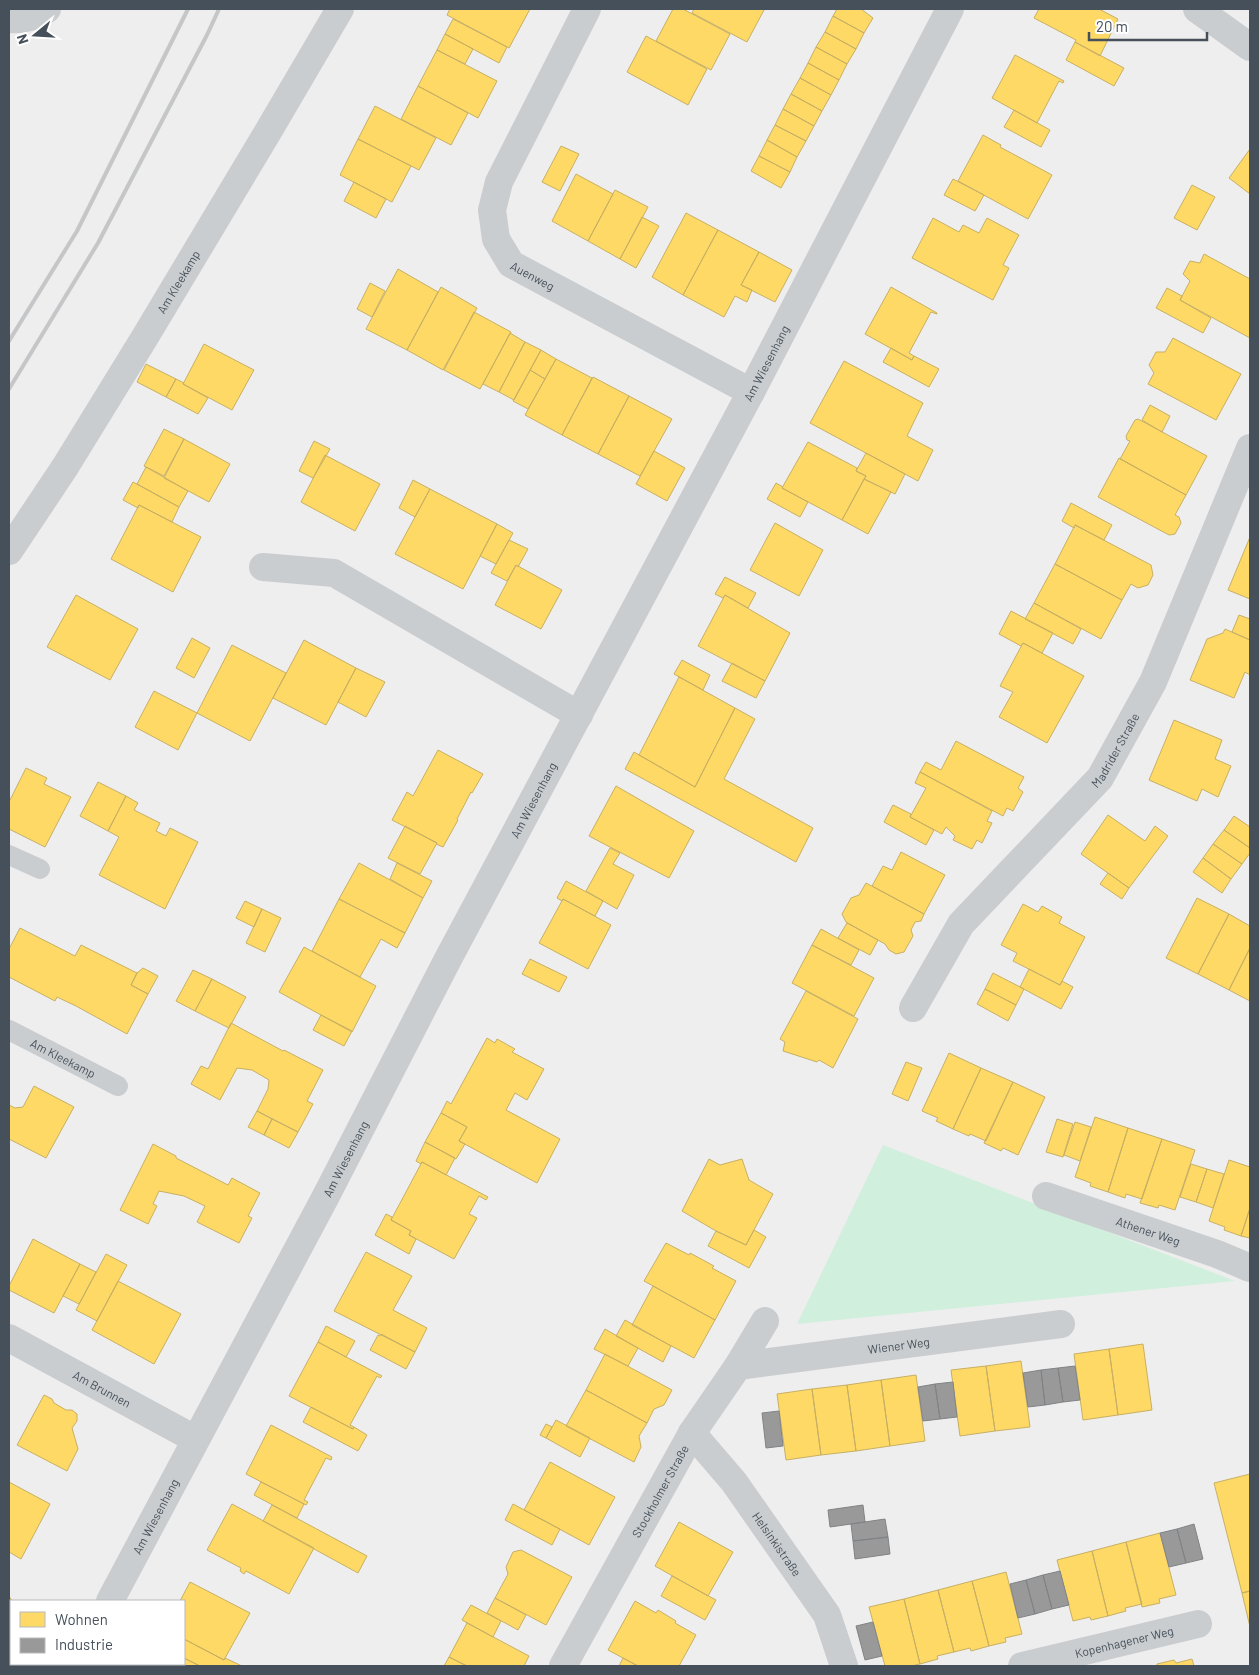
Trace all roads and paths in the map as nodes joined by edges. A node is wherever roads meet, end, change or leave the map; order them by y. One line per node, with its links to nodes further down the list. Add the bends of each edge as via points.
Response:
1 (47, 9): 6 (street, via 16,20)
2 (340, 9): 10 (street, Am Kleekamp, via 145,337)
3 (586, 9): 8 (street, Auenweg, via 499,182 492,210 496,239 511,264)
4 (950, 9): 8 (street, Am Wiesenhang)
5 (1196, 9): 7 (street)
6 (9, 19)
7 (1250, 47)
8 (751, 392): 12 (street, Am Wiesenhang)
9 (1248, 459): 15 (street, Madrider Straße, via 1153,682 1100,778 961,924)
10 (9, 551)
11 (263, 567): 12 (street, via 334,573)
12 (579, 715): 25 (street, Am Wiesenhang, via 322,1205)
13 (9, 855): 14 (lane)
14 (40, 869)
15 (913, 1008)
16 (9, 1030): 17 (lane, Am Kleekamp)
17 (118, 1086)
18 (1046, 1196): 19 (street, Athener Weg)
19 (1250, 1268)
20 (764, 1321): 23 (street, Stockholmer Straße)
21 (1061, 1324): 23 (street, Wiener Weg)
22 (9, 1338): 25 (street, Am Brunnen)
23 (738, 1366): 24 (street, Stockholmer Straße)
24 (692, 1433): 28 (street, Stockholmer Straße); 29 (street, Helsinkistraße, via 734,1482 827,1615)
25 (195, 1439): 26 (street, Am Wiesenhang)
26 (111, 1600)
27 (1198, 1624): 30 (street, Kopenhagener Weg)
28 (563, 1666)
29 (844, 1666)
30 (1022, 1666)

